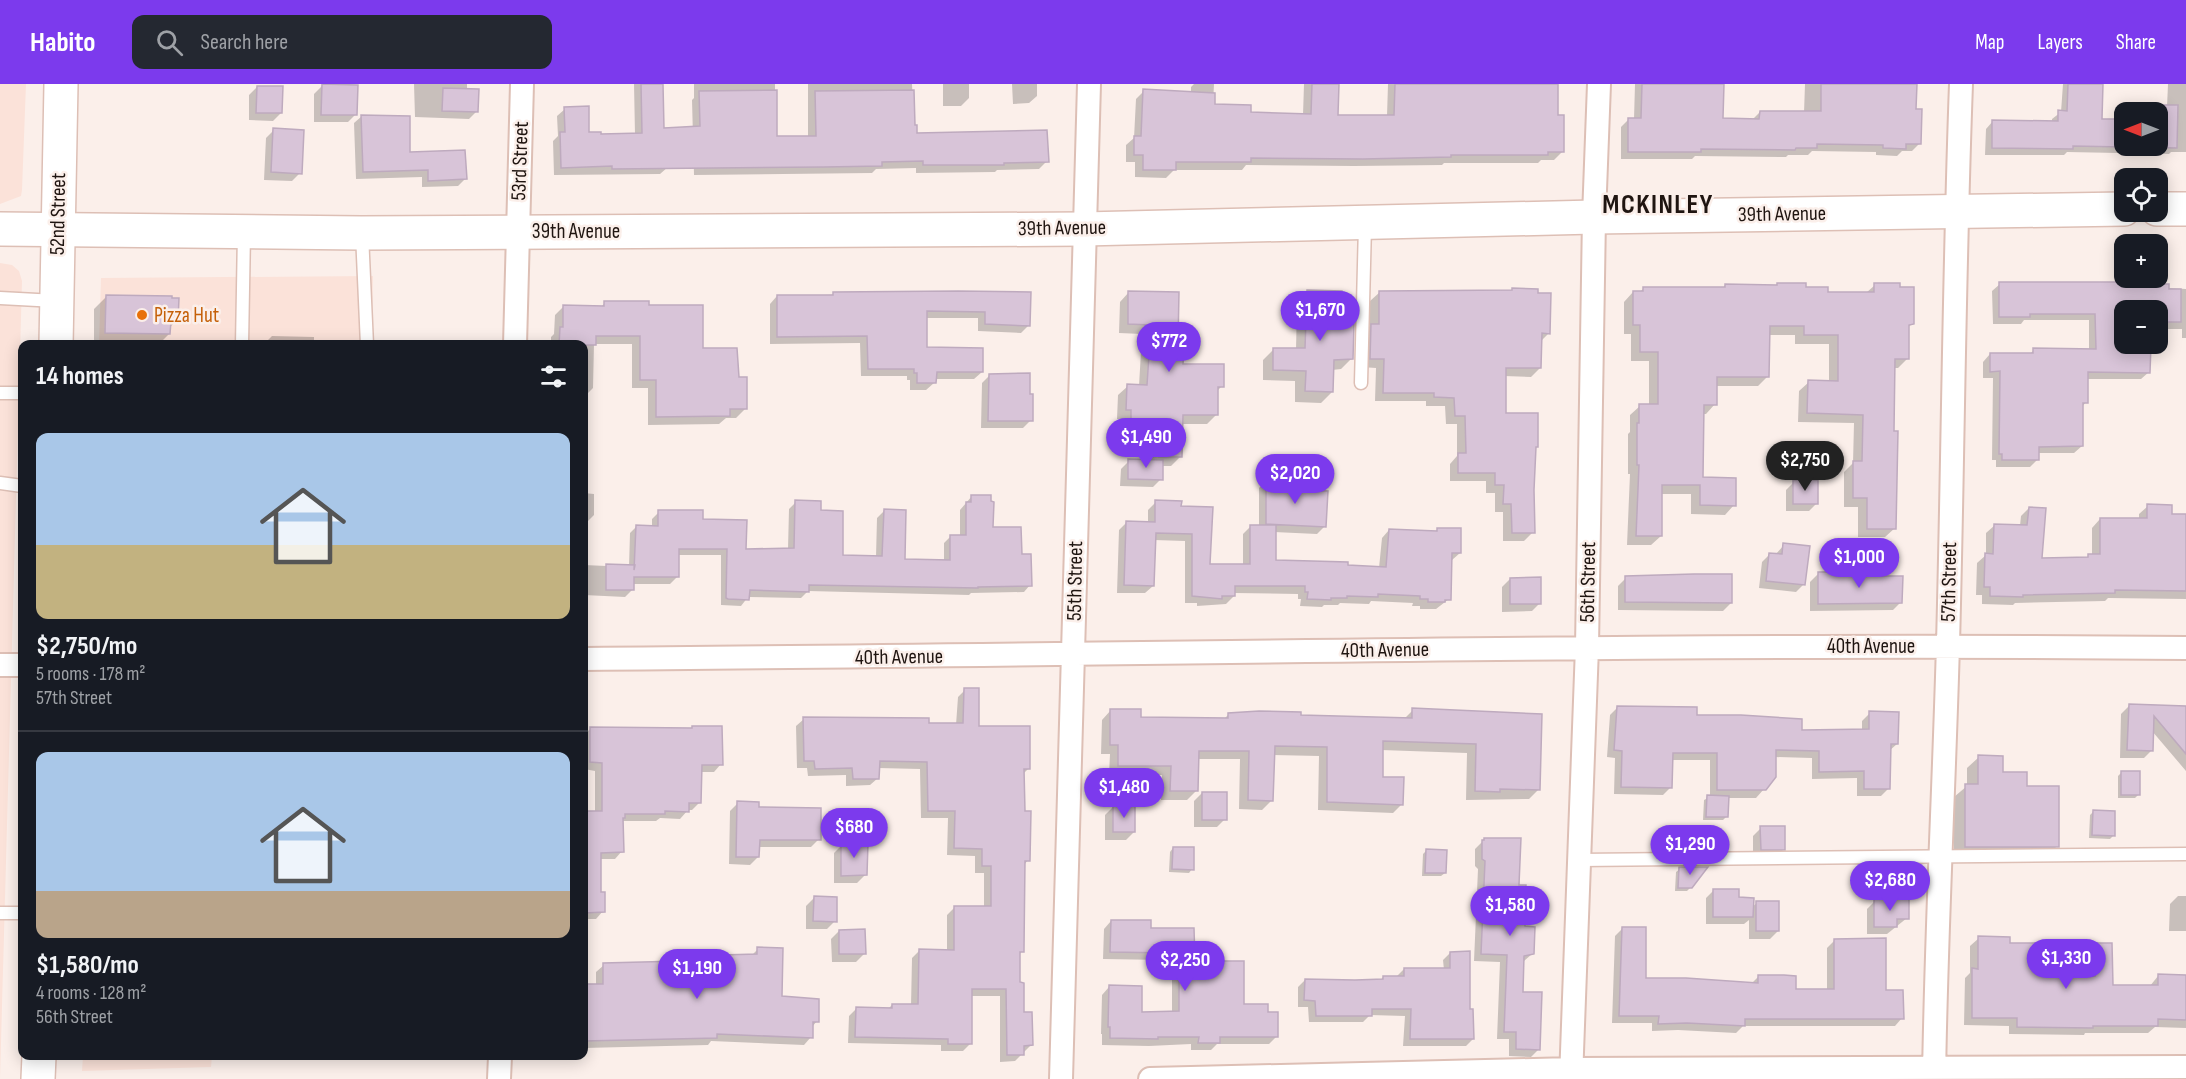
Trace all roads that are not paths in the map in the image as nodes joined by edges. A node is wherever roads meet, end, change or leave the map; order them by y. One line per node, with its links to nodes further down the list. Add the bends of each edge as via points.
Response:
1 (61, 84): 13 (main road, 52nd Street)
2 (522, 84): 16 (street, 53rd Street)
3 (1089, 84): 14 (street, 55th Street)
4 (1599, 84): 10 (street, 56th Street)
5 (1961, 84): 9 (street, 57th Street)
6 (2114, 209): 9 (main road, 39th Avenue)
7 (2168, 209): 8 (main road)
8 (2186, 209)
9 (1956, 211): 10 (main road, 39th Avenue); 29 (street, 57th Street)
10 (1594, 217): 11 (main road, 39th Avenue); 30 (street, 56th Street)
11 (1365, 222): 14 (main road, 39th Avenue); 24 (lane)
12 (0, 229): 13 (main road, 39th Avenue)
13 (57, 229): 15 (main road, 39th Avenue); 19 (main road, 52nd Street)
14 (1084, 229): 16 (main road, 39th Avenue); 32 (street, 55th Street)
15 (244, 231): 17 (main road, 39th Avenue); 21 (lane)
16 (518, 231): 17 (main road, 39th Avenue); 23 (street, 53rd Street)
17 (362, 233): 22 (lane)
18 (0, 298): 19 (lane)
19 (56, 301): 20 (main road, 52nd Street)
20 (56, 340)
21 (242, 340)
22 (367, 340)
23 (515, 340)
24 (1361, 383)
25 (0, 393): 26 (lane)
26 (18, 393)
27 (0, 483): 28 (lane)
28 (18, 485)
29 (1948, 645): 30 (street, 40th Avenue); 31 (street, 40th Avenue); 37 (street, 57th Street)
30 (1587, 647): 32 (street, 40th Avenue); 38 (street, 56th Street)
31 (2186, 648)
32 (1073, 655): 33 (street, 40th Avenue); 48 (street, 55th Street)
33 (588, 660)
34 (0, 665): 35 (street)
35 (18, 665)
36 (2186, 854): 37 (lane)
37 (1939, 856): 38 (lane); 45 (street, 57th Street)
38 (1579, 860): 44 (street, 56th Street)
39 (0, 913): 40 (lane)
40 (18, 913)
41 (39, 1060): 46 (main road)
42 (500, 1060): 47 (street)
43 (2186, 1067): 45 (street)
44 (1571, 1074): 45 (street); 49 (street)
45 (1935, 1074)
46 (38, 1079)
47 (499, 1079)
48 (1061, 1079)
49 (1150, 1079)

